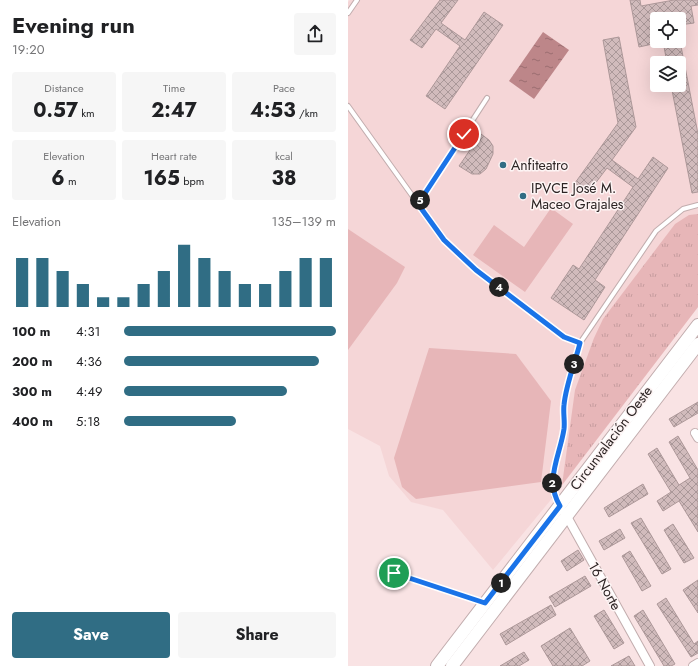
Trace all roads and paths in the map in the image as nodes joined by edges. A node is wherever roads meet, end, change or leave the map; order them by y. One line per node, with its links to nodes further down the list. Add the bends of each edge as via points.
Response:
1 (357, 0): 2 (lane)
2 (348, 13)
3 (487, 98): 5 (lane)
4 (348, 106): 5 (lane)
5 (418, 204): 8 (lane, via 444,240 476,270 564,337)
6 (698, 206): 8 (lane, via 683,209 656,231)
7 (698, 325): 10 (main road, Circunvalación Oeste)
8 (580, 343): 10 (lane, via 568,384 564,405 564,429 552,480 554,496)
9 (698, 344): 10 (main road, Circunvalación Oeste)
10 (563, 511): 12 (main road, Circunvalación Oeste); 16 (street, 16 Norte)
11 (394, 573): 12 (lane)
12 (489, 607): 14 (main road, Circunvalación Oeste); 15 (main road, Circunvalación Oeste)
13 (698, 663): 17 (street)
14 (437, 666)
15 (452, 666)
16 (650, 666)
17 (693, 666)

